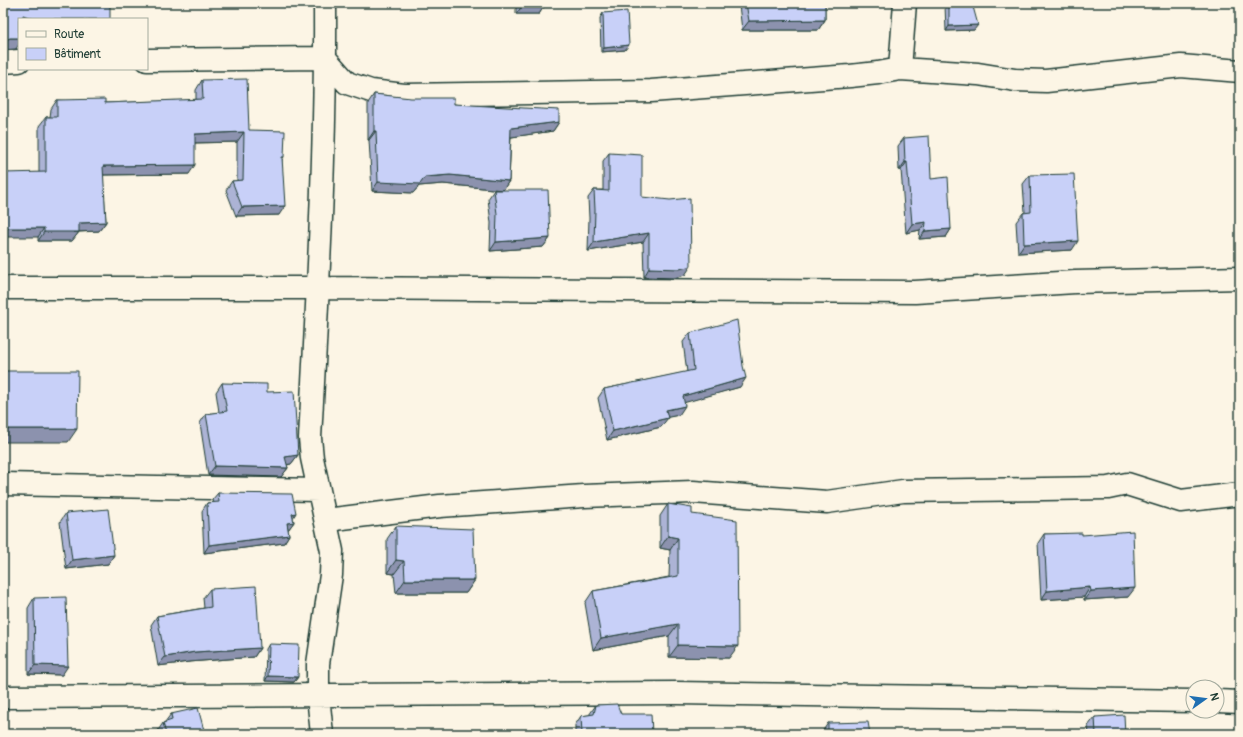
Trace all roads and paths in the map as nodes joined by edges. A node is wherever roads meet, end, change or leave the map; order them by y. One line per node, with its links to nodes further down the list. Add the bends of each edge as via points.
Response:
1 (325, 3): 3 (street)
2 (905, 3): 7 (street)
3 (325, 58): 4 (street); 7 (street, via 347,83 371,92 404,95 651,91 850,76); 11 (street)
4 (148, 60)
5 (18, 61): 6 (street)
6 (3, 62)
7 (900, 69): 8 (street, via 1046,81 1181,66)
8 (1240, 71)
9 (1240, 278): 11 (street, via 1075,282 915,292)
10 (3, 288): 11 (street)
11 (319, 288): 13 (street, via 310,438)
12 (3, 484): 13 (street)
13 (318, 490): 15 (street)
14 (1240, 494): 15 (street, via 1181,500 1127,484 1108,488 903,492 827,502 693,492 584,496 440,506)
15 (326, 520): 16 (street, via 332,551 331,575 318,664)
16 (318, 696): 17 (street); 18 (street, via 677,693); 21 (street)
17 (3, 697)
18 (1185, 701)
19 (1225, 701): 20 (street)
20 (1240, 702)
21 (322, 734)

